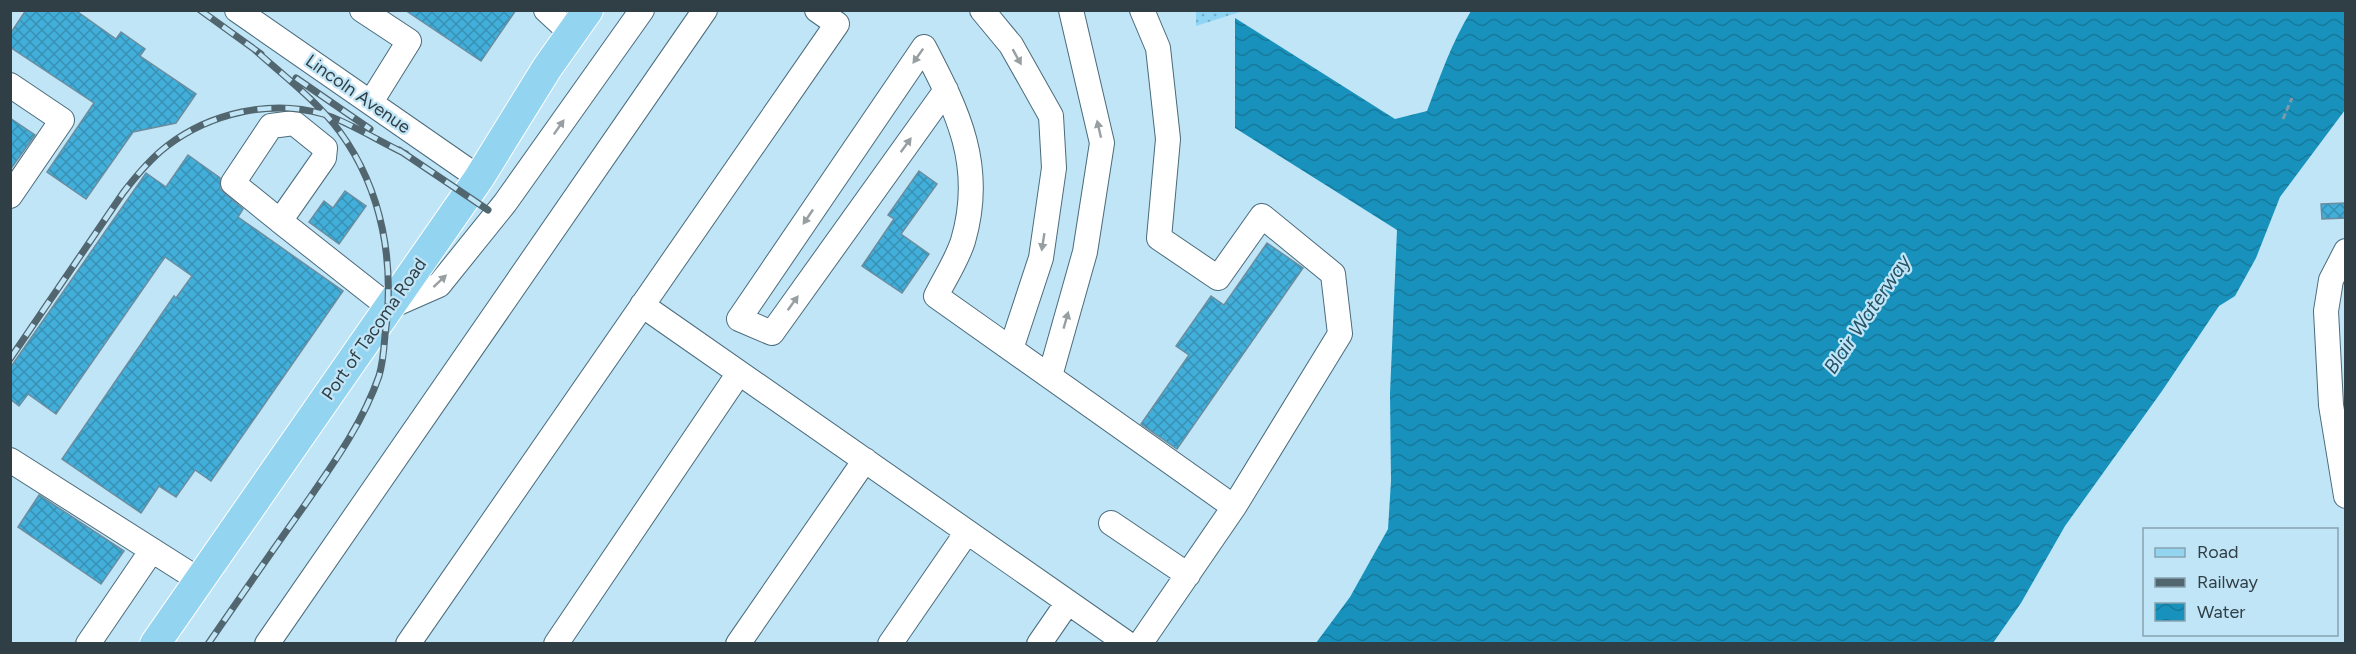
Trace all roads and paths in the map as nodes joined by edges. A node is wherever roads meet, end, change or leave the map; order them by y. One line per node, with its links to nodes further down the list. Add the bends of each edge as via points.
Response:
1 (362, 10): 14 (street, via 409,41)
2 (546, 10): 10 (street)
3 (642, 10): 21 (street, one-way to 3, via 439,285 506,203)
4 (705, 10): 37 (street)
5 (818, 10): 20 (street, via 837,24)
6 (982, 10): 22 (street, one-way to 22, via 1011,45 1050,116 1054,168 1041,258)
7 (1071, 10): 24 (street, one-way to 7, via 1085,252 1102,143)
8 (1142, 10): 28 (street, via 1158,48 1167,139 1159,237 1218,279 1262,216 1333,274 1340,334)
9 (241, 12): 14 (street, Lincoln Avenue)
10 (580, 22): 16 (main road, Port of Tacoma Road)
11 (10, 85): 17 (street, via 62,120)
12 (946, 90): 12 (street, one-way to 12, via 924,47 739,319 772,333); 22 (street, via 965,139 972,191 962,243 936,296)
13 (2292, 98): 15 (path)
14 (371, 102): 16 (street, Lincoln Avenue)
15 (2283, 119)
16 (479, 178): 21 (main road, Port of Tacoma Road)
17 (10, 196)
18 (280, 221): 21 (street)
19 (2346, 251): 27 (street, via 2331,280 2326,311 2331,405)
20 (642, 305): 23 (street); 38 (street)
21 (389, 307): 33 (main road, Port of Tacoma Road)
22 (1011, 349): 24 (street)
23 (739, 373): 26 (street); 39 (street)
24 (1050, 376): 28 (street)
25 (10, 460): 31 (street)
26 (864, 460): 30 (street); 40 (street)
27 (2346, 496)
28 (1234, 507): 32 (street)
29 (1112, 522): 32 (street)
30 (967, 532): 34 (street); 41 (street)
31 (152, 550): 33 (street); 35 (street)
32 (1188, 575): 44 (street)
33 (199, 580): 36 (main road, Port of Tacoma Road)
34 (1068, 602): 42 (street); 43 (street)
35 (88, 644)
36 (155, 644)
37 (267, 644)
38 (408, 644)
39 (556, 644)
40 (738, 644)
41 (890, 644)
42 (1039, 644)
43 (1128, 644)
44 (1140, 644)

